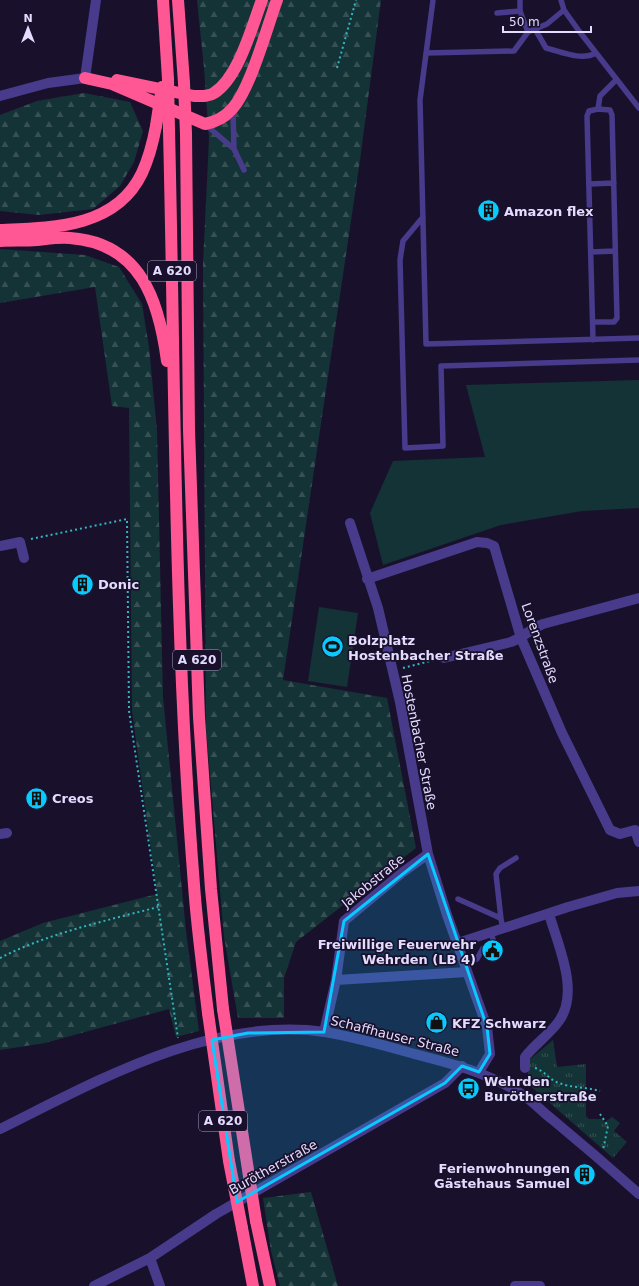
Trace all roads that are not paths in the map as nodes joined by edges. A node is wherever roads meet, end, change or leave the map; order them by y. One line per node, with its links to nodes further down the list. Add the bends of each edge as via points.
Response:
1 (96, 0): 16 (street)
2 (163, 0): 17 (highway)
3 (262, 0): 16 (highway, via 243,50 225,83 214,93 194,96 112,79)
4 (277, 0): 21 (highway, via 245,88)
5 (434, 0): 14 (lane)
6 (520, 0): 10 (lane)
7 (561, 0): 9 (lane)
8 (178, 1): 67 (highway, A 620, bridge, via 186,134 189,430 199,717 211,889 223,1009 256,1221)
9 (564, 10): 12 (lane, via 547,24); 15 (lane)
10 (520, 12): 11 (lane); 13 (lane)
11 (497, 13)
12 (535, 29): 13 (lane); 15 (lane, via 546,48 582,57)
13 (528, 32): 14 (lane, via 514,51)
14 (426, 53): 28 (lane, via 420,100)
15 (596, 54): 18 (lane)
16 (85, 78): 19 (street, via 48,83); 23 (highway, via 112,84)
17 (165, 78): 29 (highway, bridge, via 151,151 142,174 112,209 92,219 67,226); 37 (highway, A 620, bridge, via 169,130)
18 (616, 80): 20 (lane); 22 (lane, via 600,96)
19 (0, 96)
20 (639, 108)
21 (233, 109): 23 (highway, via 224,117); 24 (lane)
22 (598, 109): 26 (lane, via 610,110 612,115); 27 (lane, via 589,110 587,116)
23 (205, 124): 24 (lane)
24 (234, 149): 25 (lane)
25 (244, 170)
26 (614, 183): 27 (lane); 31 (lane)
27 (589, 184): 32 (lane)
28 (423, 217): 35 (lane, via 426,344); 36 (lane, via 403,242 400,260 405,448 443,446 441,366)
29 (0, 230)
30 (0, 240): 37 (highway, via 69,238 94,241 117,252 133,266 156,304 162,327)
31 (615, 251): 32 (lane); 33 (lane, via 617,318 614,322)
32 (591, 252): 33 (lane)
33 (593, 322): 35 (lane)
34 (639, 338): 35 (lane)
35 (593, 340)
36 (639, 360)
37 (174, 412): 66 (highway, A 620, bridge, via 183,708 194,888 208,1014 229,1161)
38 (350, 523): 41 (street, Hostenbacher Straße)
39 (0, 546): 40 (street, via 20,542)
40 (24, 558)
41 (368, 579): 43 (street, Lorenzstraße, via 477,542 487,543 494,546); 47 (street, Hostenbacher Straße, via 378,608 392,670)
42 (639, 598): 43 (street, via 543,624 531,629)
43 (521, 638): 44 (street); 45 (street, Lorenzstraße, via 562,734 610,830 620,834)
44 (444, 658)
45 (637, 830): 46 (street, Lorenzstraße)
46 (639, 842)
47 (428, 854): 54 (street, Hostenbacher Straße); 56 (street, Jakobstraße, via 344,921)
48 (516, 858): 52 (lane, via 500,868 496,874)
49 (639, 891): 51 (street, via 617,894)
50 (458, 899): 52 (lane)
51 (549, 914): 52 (street); 59 (street, via 565,969 568,1006 560,1020 526,1057)
52 (502, 924): 53 (street)
53 (491, 933): 54 (street); 55 (lane, via 491,945 483,948 477,959)
54 (458, 943): 55 (street, Hostenbacher Straße)
55 (466, 968): 56 (street); 60 (street, Hostenbacher Straße, via 487,1026 490,1054)
56 (336, 980): 57 (street, Jakobstraße)
57 (324, 1032): 58 (street, Schaffhauser Straße); 61 (street, Schaffhauser Straße, via 284,1030 248,1033 180,1049 125,1069)
58 (462, 1066): 60 (street, Schaffhauser Straße); 63 (street, Burötherstraße, via 445,1083 216,1214)
59 (525, 1068)
60 (479, 1072): 62 (street, Schaffhauser Straße, via 523,1094)
61 (0, 1129)
62 (639, 1194)
63 (150, 1258): 64 (street, Burötherstraße); 65 (street)
64 (94, 1286)
65 (160, 1286)
66 (253, 1286)
67 (270, 1286)
68 (515, 1286): 69 (street)
69 (540, 1286)

